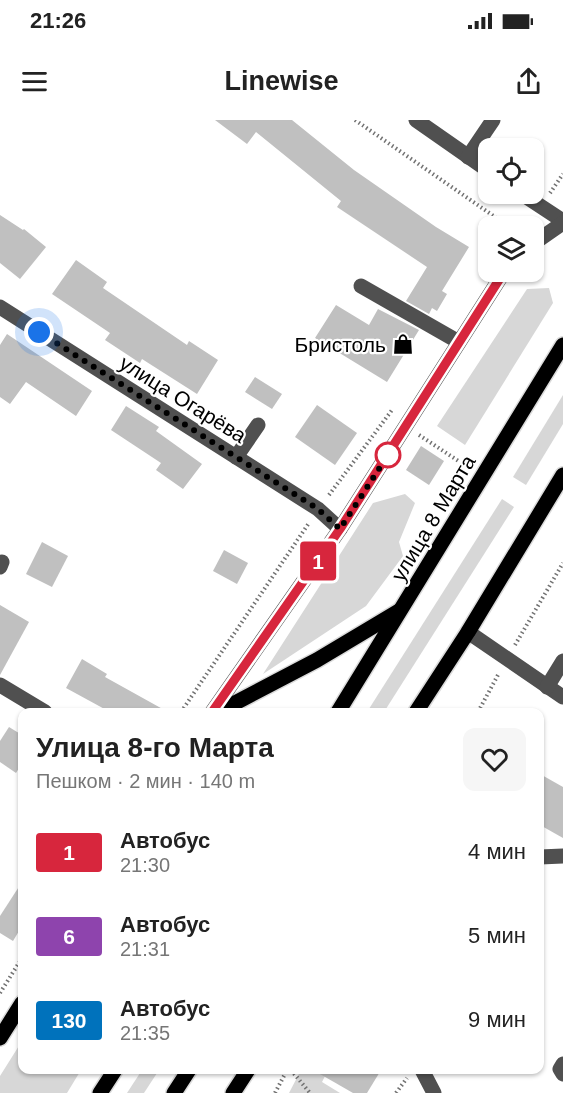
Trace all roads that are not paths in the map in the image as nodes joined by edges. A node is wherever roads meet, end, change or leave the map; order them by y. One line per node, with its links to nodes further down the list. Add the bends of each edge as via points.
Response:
1 (416, 120): 3 (street)
2 (493, 120): 3 (street)
3 (468, 157): 4 (street)
4 (478, 164)
5 (537, 204): 6 (street)
6 (563, 222): 7 (street)
7 (544, 236)
8 (498, 282): 11 (street)
9 (361, 286): 11 (street)
10 (0, 307): 14 (street, улица Огарёва)
11 (459, 342): 16 (street)
12 (563, 345): 17 (main road, улица 8 Марта)
13 (258, 425): 14 (street)
14 (236, 457): 16 (street, улица Огарёва, via 318,509)
15 (563, 475): 18 (main road)
16 (340, 529): 24 (street)
17 (402, 609): 25 (main road); 26 (main road, улица 8 Марта)
18 (468, 632): 21 (street); 27 (main road)
19 (563, 660): 21 (street)
20 (0, 685): 23 (street)
21 (547, 687): 22 (street)
22 (563, 697)
23 (38, 708)
24 (215, 708)
25 (226, 708)
26 (340, 708)
27 (419, 708)
28 (563, 856): 29 (street)
29 (544, 857)
30 (18, 1009): 31 (main road)
31 (0, 1038)
32 (563, 1064): 37 (street)
33 (112, 1074): 38 (main road)
34 (186, 1074): 39 (main road)
35 (245, 1074): 40 (main road)
36 (424, 1074): 41 (street)
37 (563, 1074)
38 (100, 1093)
39 (174, 1093)
40 (233, 1093)
41 (434, 1093)

